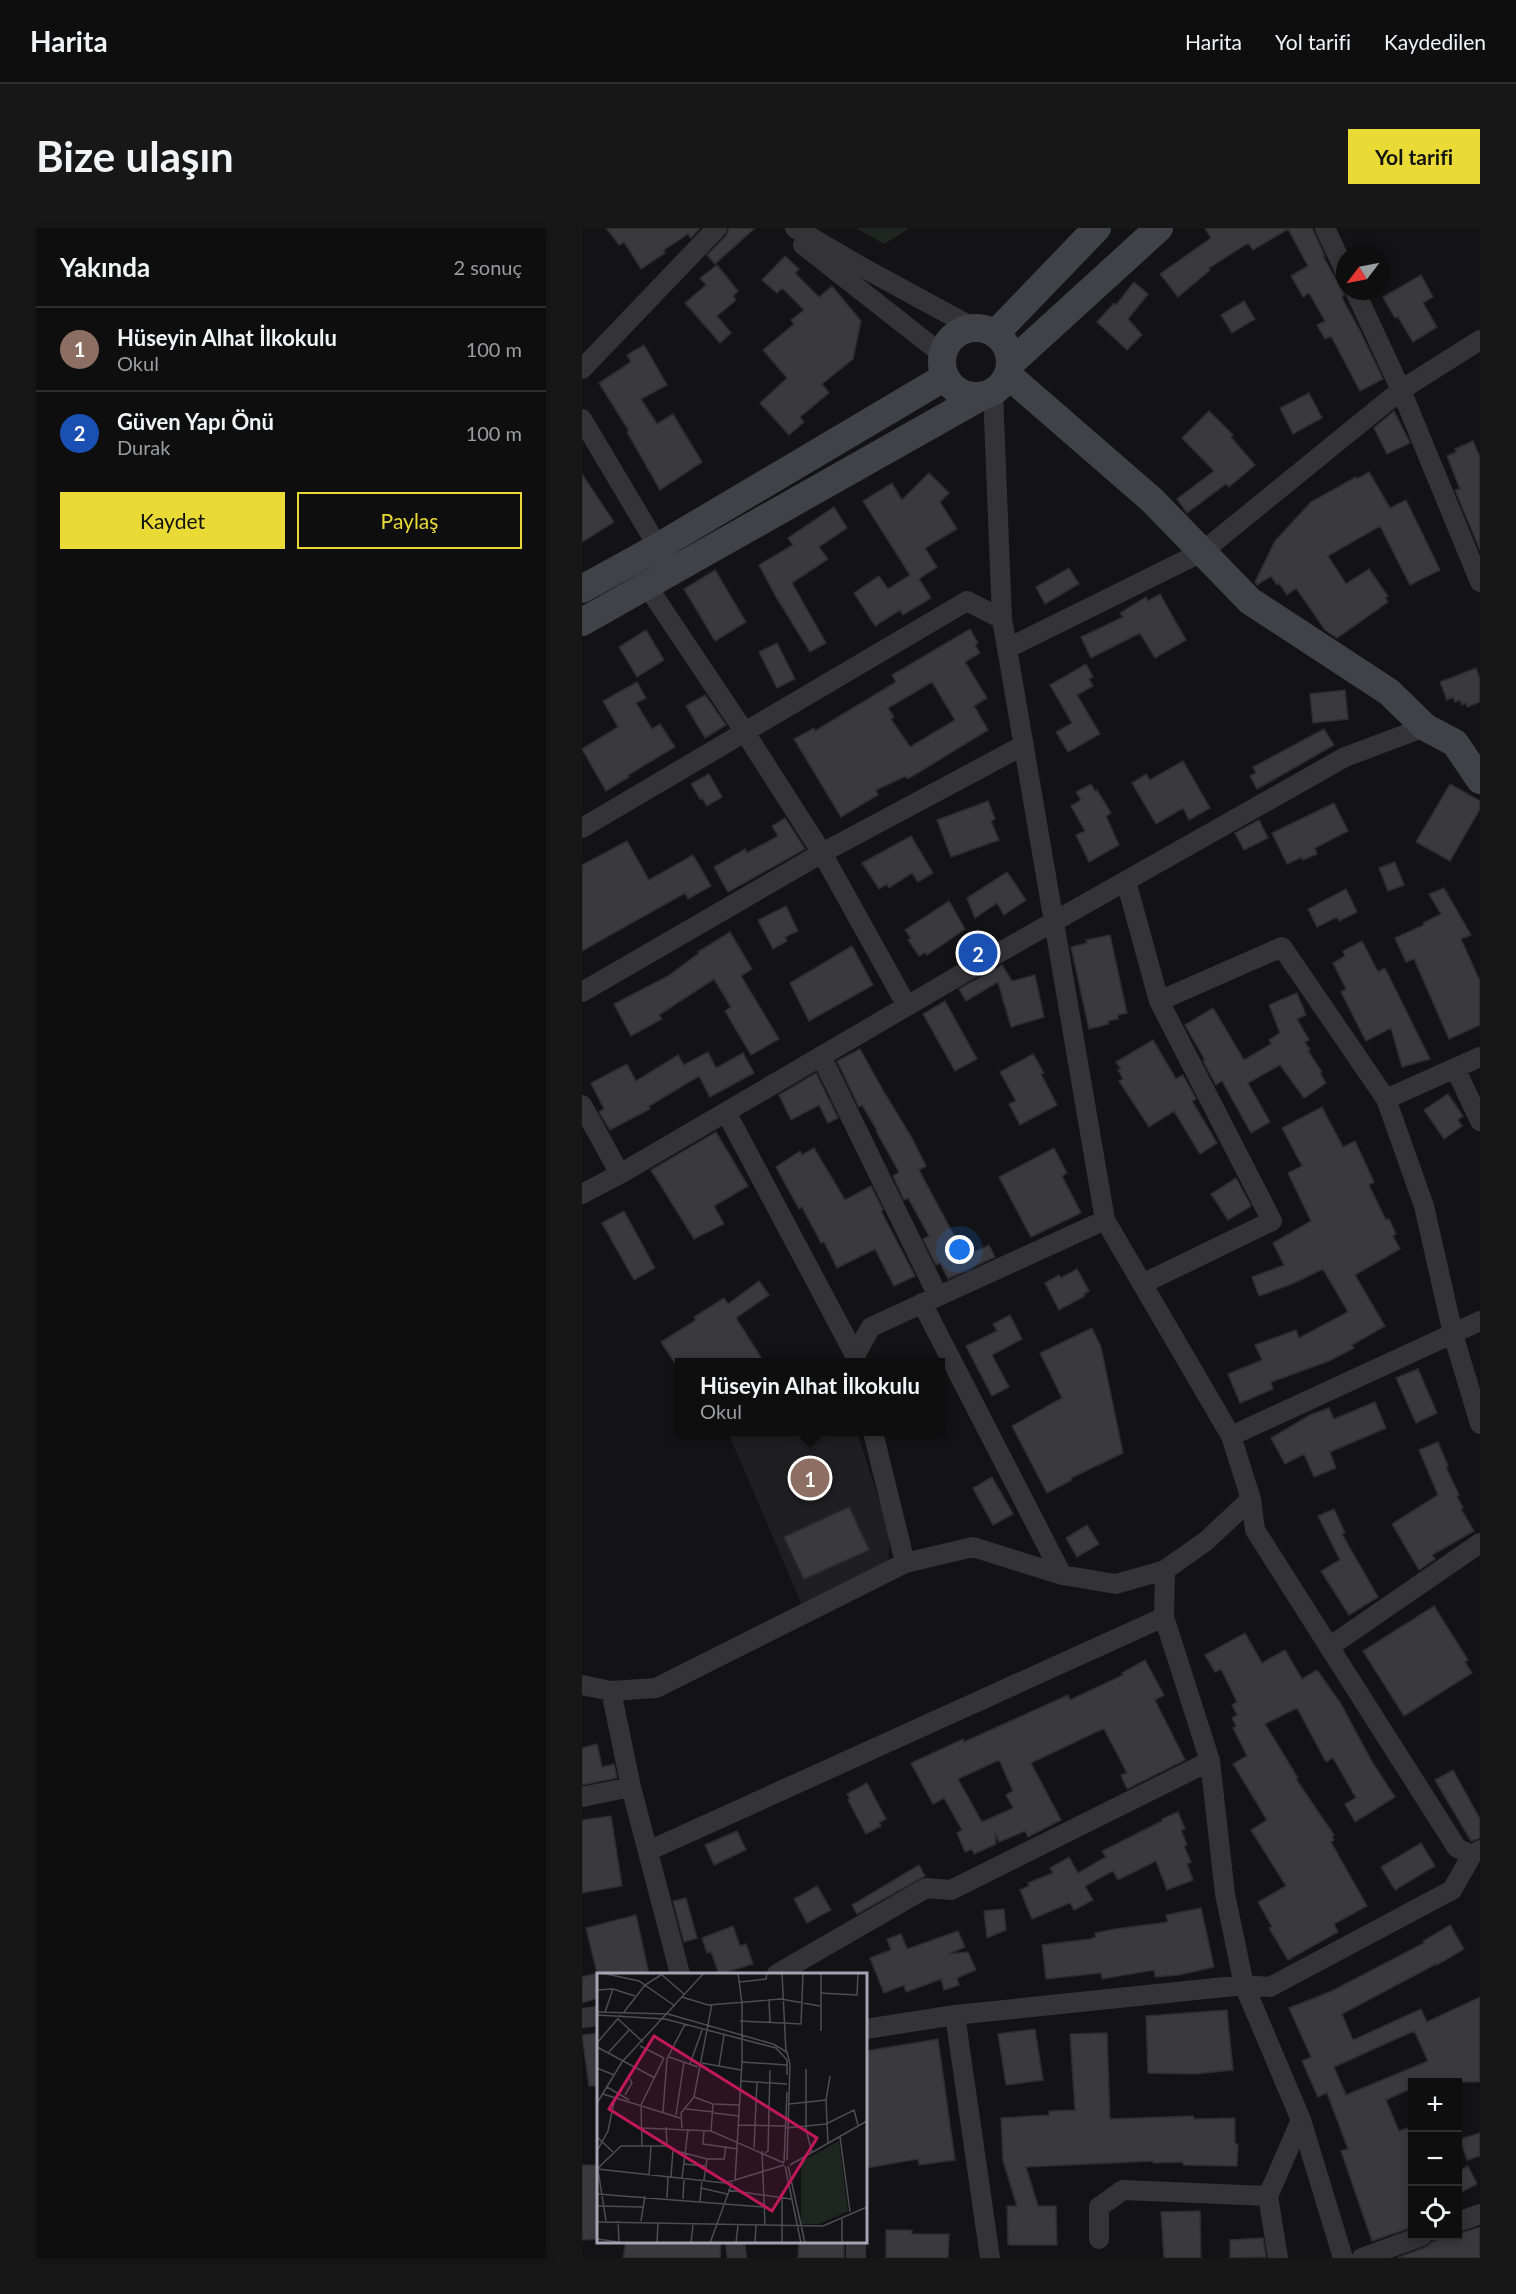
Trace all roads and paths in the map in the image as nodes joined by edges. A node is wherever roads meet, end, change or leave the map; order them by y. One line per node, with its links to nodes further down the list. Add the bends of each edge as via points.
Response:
1 (717, 228): 12 (street)
2 (782, 228): 11 (street)
3 (795, 228): 9 (street, via 860,267)
4 (1097, 228): 9 (street)
5 (1159, 228): 13 (street)
6 (1325, 228): 7 (street)
7 (1336, 252)
8 (1359, 300): 14 (street)
9 (984, 331): 11 (street, via 963,330 954,336); 13 (street, via 1004,342 1009,352)
10 (1480, 340): 14 (street)
11 (944, 366): 13 (street, via 952,386 971,396); 17 (street)
12 (582, 369)
13 (999, 382): 16 (street, via 1152,500); 17 (street); 21 (street)
14 (1401, 390): 16 (street); 18 (street)
15 (582, 418): 17 (street)
16 (1202, 552): 23 (street); 24 (street, via 1250,601 1389,692)
17 (665, 559): 19 (street); 20 (street)
18 (1480, 582)
19 (647, 585): 22 (street); 25 (street)
20 (582, 589)
21 (1002, 619): 23 (street); 25 (street, via 967,601)
22 (582, 622)
23 (1008, 648): 27 (street)
24 (1425, 727): 26 (street); 31 (street, via 1345,757)
25 (744, 731): 29 (street); 30 (street)
26 (1468, 742): 28 (street)
27 (1024, 745): 30 (street); 32 (street)
28 (1480, 780)
29 (582, 828)
30 (822, 853): 33 (street); 35 (street)
31 (1126, 881): 32 (street); 34 (street)
32 (1054, 921): 35 (street); 45 (street)
33 (582, 992)
34 (1159, 1001): 39 (street, via 1282,947); 46 (street, via 1272,1221)
35 (907, 1006): 36 (street)
36 (821, 1056): 41 (street); 47 (street)
37 (1480, 1057): 38 (street)
38 (1455, 1068): 39 (street); 42 (street)
39 (1386, 1099): 49 (street, via 1424,1206)
40 (582, 1105): 43 (street)
41 (726, 1112): 43 (street); 50 (street)
42 (1480, 1121)
43 (620, 1174): 44 (street)
44 (582, 1194)
45 (1105, 1220): 46 (street); 47 (street)
46 (1142, 1284): 54 (street)
47 (930, 1300): 51 (street, via 871,1327); 59 (street)
48 (1480, 1321): 49 (street)
49 (1453, 1334): 52 (street); 54 (street)
50 (855, 1358)
51 (856, 1358)
52 (1480, 1424)
53 (874, 1436): 57 (street)
54 (1231, 1436): 55 (street)
55 (1251, 1499): 58 (street); 61 (street, via 1255,1530)
56 (1480, 1544): 61 (street)
57 (905, 1563): 59 (street, via 973,1547); 63 (street, via 656,1688)
58 (1165, 1570): 59 (street, via 1116,1584); 60 (street)
59 (1062, 1575)
60 (1164, 1617): 64 (street); 67 (street)
61 (1329, 1647): 68 (street, via 1457,1848)
62 (582, 1685): 63 (street)
63 (611, 1691): 65 (street)
64 (1210, 1761): 70 (street, via 951,1890 926,1888); 71 (street, via 1225,1894)
65 (631, 1787): 66 (street); 67 (street)
66 (582, 1797)
67 (648, 1851): 69 (street)
68 (1476, 1852): 71 (street, via 1452,1890 1270,1987)
69 (680, 1973)
70 (779, 1973)
71 (1244, 1985): 72 (street); 76 (street)
72 (955, 2015): 75 (street); 84 (street)
73 (597, 2016): 74 (street)
74 (582, 2018)
75 (867, 2029)
76 (1301, 2120): 77 (street); 86 (street)
77 (1268, 2196): 80 (street, via 1123,2190 1100,2207); 85 (street)
78 (1480, 2214): 79 (street)
79 (1462, 2221)
80 (1099, 2239)
81 (1409, 2240): 87 (street)
82 (735, 2243): 83 (street)
83 (737, 2258)
84 (990, 2258)
85 (1278, 2258)
86 (1343, 2258)
87 (1362, 2258)

